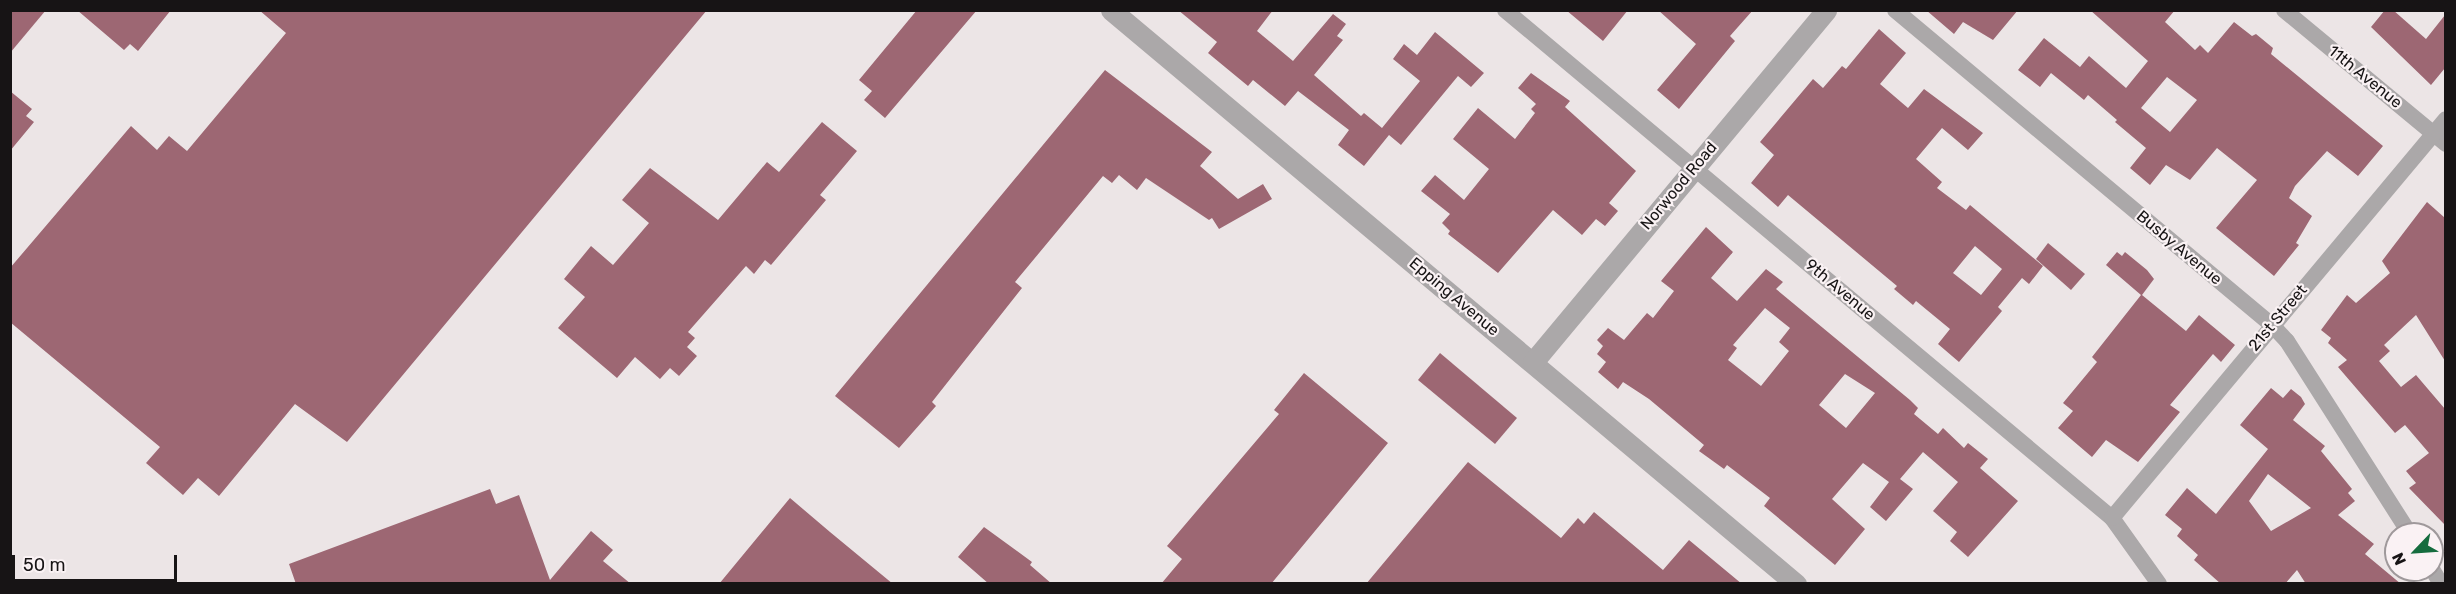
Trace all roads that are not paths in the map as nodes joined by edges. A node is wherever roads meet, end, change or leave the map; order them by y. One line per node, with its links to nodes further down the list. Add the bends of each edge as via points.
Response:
1 (1111, 10): 10 (street, Epping Avenue)
2 (1505, 10): 8 (street, 9th Avenue)
3 (1826, 10): 8 (street, Norwood Road)
4 (1895, 10): 9 (street, Busby Avenue)
5 (2284, 10): 7 (street, 11th Avenue)
6 (2445, 118): 7 (street, 21st Street)
7 (2439, 139): 9 (street, 21st Street)
8 (1694, 168): 10 (street, Norwood Road); 11 (street, 9th Avenue)
9 (2272, 325): 11 (street, 21st Street); 12 (street, Busby Avenue, via 2287,341)
10 (1533, 362): 13 (street, Epping Avenue)
11 (2112, 518): 14 (street, 9th Avenue)
12 (2402, 522)
13 (1797, 584)
14 (2158, 584)

